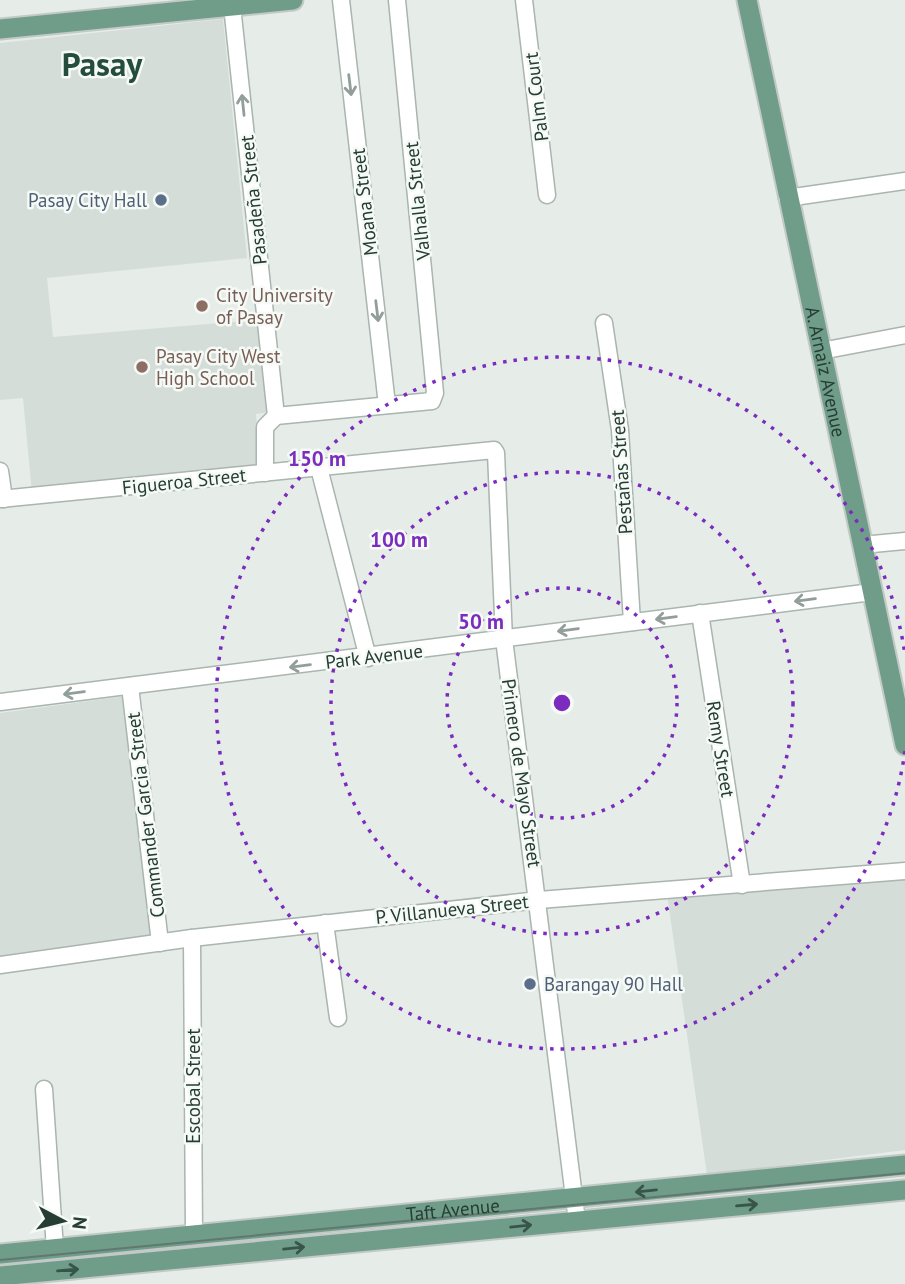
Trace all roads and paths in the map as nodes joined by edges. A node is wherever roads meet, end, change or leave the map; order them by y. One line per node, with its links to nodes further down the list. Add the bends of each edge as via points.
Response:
1 (293, 0): 6 (main road)
2 (341, 0): 14 (street, Moana Street, one-way to 14)
3 (397, 0): 14 (street, Valhalla Street, via 435,385 432,401)
4 (524, 0): 9 (street, Palm Court)
5 (747, 0): 10 (main road, A. Arnaiz Avenue)
6 (232, 6): 7 (main road); 15 (street, Pasadeña Street, one-way to 6)
7 (0, 29)
8 (905, 181): 10 (street)
9 (547, 195)
10 (787, 198): 13 (main road, A. Arnaiz Avenue)
11 (604, 323): 25 (street, Pestañas Street, via 620,430)
12 (905, 335): 13 (street)
13 (821, 351): 22 (main road, A. Arnaiz Avenue)
14 (387, 405): 15 (street)
15 (276, 416): 19 (street, Pasadeña Street, via 265,427)
16 (494, 450): 17 (street, Figueroa Street); 26 (street, Primero de Mayo Street)
17 (319, 468): 19 (street, Figueroa Street); 27 (street)
18 (0, 471): 20 (street)
19 (265, 473): 20 (street, Figueroa Street)
20 (2, 499)
21 (905, 541): 22 (street)
22 (862, 545): 23 (main road, A. Arnaiz Avenue)
23 (872, 592): 24 (street, Park Avenue, one-way to 24); 30 (main road, A. Arnaiz Avenue)
24 (700, 613): 25 (street, Park Avenue, one-way to 25); 32 (street, Remy Street)
25 (632, 622): 26 (street, Park Avenue, one-way to 26)
26 (504, 639): 27 (street, Park Avenue); 33 (street, Primero de Mayo Street)
27 (368, 657): 28 (street, Park Avenue, one-way to 28)
28 (130, 686): 29 (street, Park Avenue, one-way to 29); 36 (street, Commander Garcia Street)
29 (0, 702)
30 (905, 744)
31 (905, 871): 32 (street, P. Villanueva Street)
32 (742, 885): 33 (street, P. Villanueva Street)
33 (539, 900): 34 (street, P. Villanueva Street); 42 (street, Primero de Mayo Street)
34 (326, 923): 35 (street, P. Villanueva Street); 38 (street)
35 (192, 938): 36 (street, P. Villanueva Street); 45 (street, Escobal Street)
36 (160, 943): 37 (street, P. Villanueva Street)
37 (0, 965)
38 (338, 1018)
39 (44, 1089): 48 (street)
40 (905, 1166): 42 (main road, Taft Avenue, one-way to 42)
41 (905, 1190): 44 (main road, Taft Avenue, one-way to 41)
42 (575, 1198): 43 (main road, Taft Avenue); 44 (street, Primero de Mayo Street)
43 (338, 1221): 45 (main road, Taft Avenue); 47 (main road)
44 (577, 1221): 47 (main road, Taft Avenue, one-way to 44)
45 (194, 1234): 46 (main road, Taft Avenue)
46 (160, 1238): 48 (main road, Taft Avenue); 49 (main road)
47 (341, 1244): 49 (main road, Taft Avenue, one-way to 47)
48 (55, 1249): 50 (main road, Taft Avenue)
49 (163, 1261): 50 (main road, Taft Avenue, one-way to 49)
50 (0, 1266)

